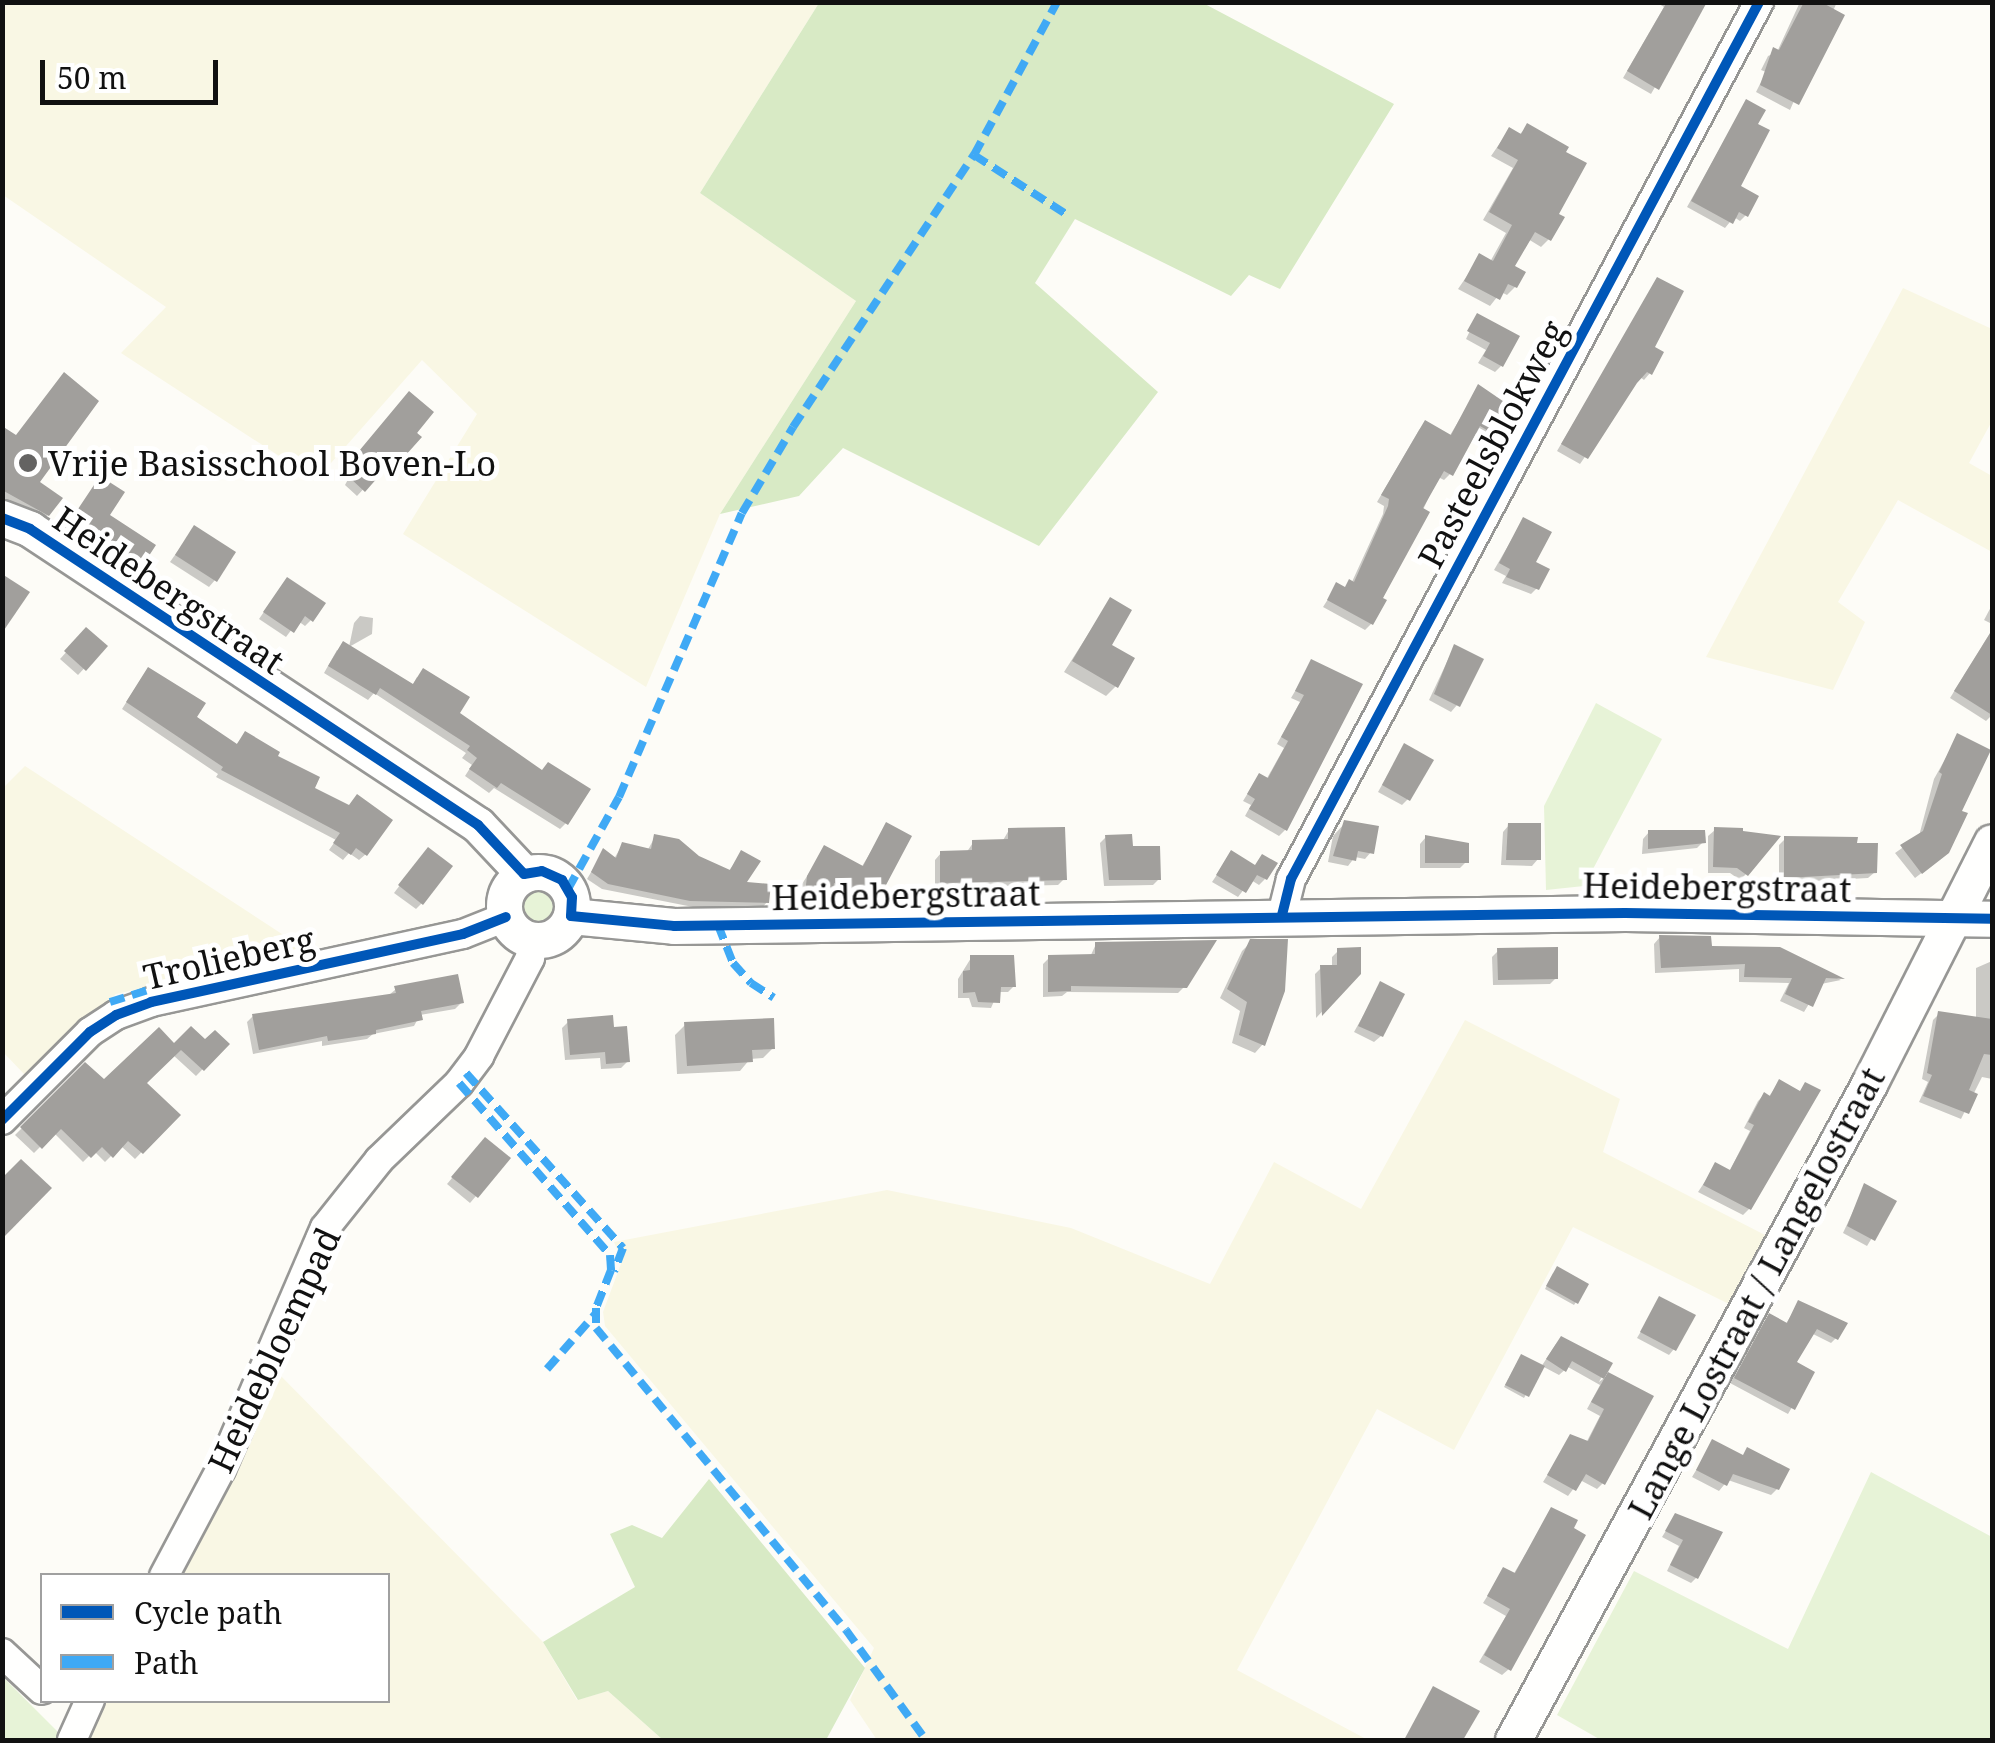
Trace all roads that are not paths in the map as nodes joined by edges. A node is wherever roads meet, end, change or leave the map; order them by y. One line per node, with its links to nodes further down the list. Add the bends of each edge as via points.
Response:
1 (1759, 2): 5 (street, Pasteelsblokweg, via 1291,879)
2 (2, 518): 4 (street, Heidebergstraat, via 30,529 478,825)
3 (1992, 842): 8 (street, Lange Lostraat / Langelostraat)
4 (524, 874): 6 (street, Heidebergstraat, via 562,880 572,898); 7 (street, via 506,894)
5 (1282, 915): 6 (street, Heidebergstraat, via 674,926); 8 (street, Heidebergstraat)
6 (571, 916): 10 (street, via 556,935)
7 (506, 917): 10 (street); 11 (street, Trolieberg, via 463,934 116,1015 90,1032)
8 (1956, 918): 9 (street, Heidebergstraat); 17 (street, Lange Lostraat / Langelostraat)
9 (1992, 918)
10 (533, 940): 12 (street, Heidebloempad, via 530,958 478,1056 325,1228 220,1469)
11 (2, 1120)
12 (166, 1573)
13 (2, 1653): 14 (street)
14 (40, 1688)
15 (57, 1703): 16 (street)
16 (79, 1721)
17 (1513, 1740)

